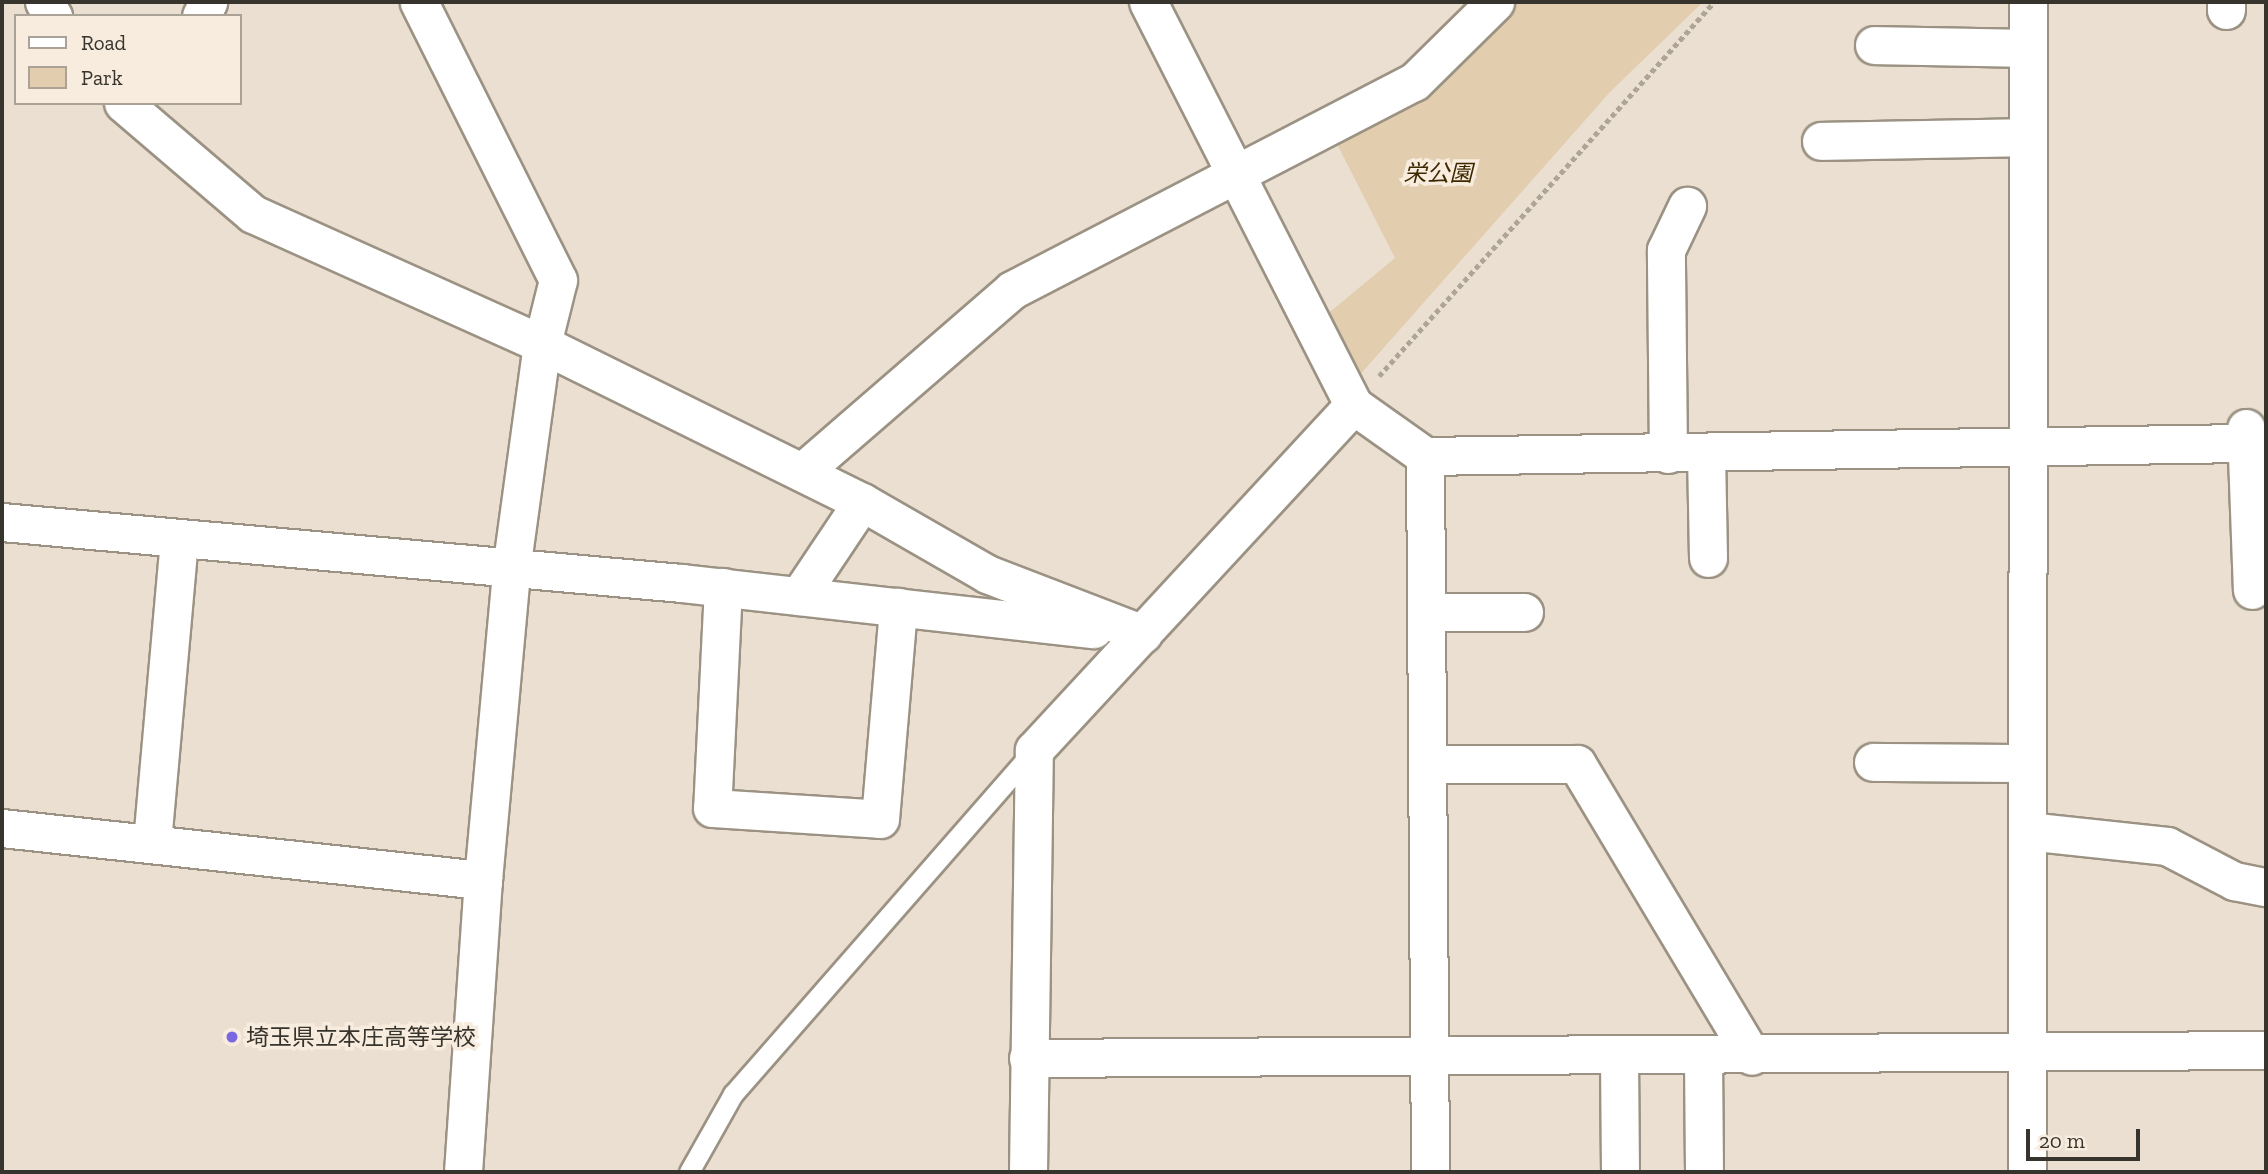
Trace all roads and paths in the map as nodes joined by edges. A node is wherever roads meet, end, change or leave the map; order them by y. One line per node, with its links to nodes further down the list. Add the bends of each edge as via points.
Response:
1 (419, 2): 13 (street, via 558,280)
2 (1148, 2): 11 (street)
3 (1495, 2): 11 (street, via 1413,82)
4 (1714, 2): 14 (path)
5 (2028, 2): 7 (street)
6 (1874, 46): 7 (street)
7 (2028, 48): 9 (street)
8 (140, 111): 13 (street, via 253,214)
9 (2028, 137): 10 (street); 15 (street)
10 (1821, 141)
11 (1240, 176): 14 (street); 19 (street, via 1012,290)
12 (1687, 206): 17 (street, via 1666,250)
13 (541, 344): 19 (street); 24 (street)
14 (1353, 405): 18 (street); 31 (street)
15 (2027, 450): 16 (street); 26 (street, via 2247,436); 34 (street)
16 (1706, 453): 17 (street); 23 (street)
17 (1668, 454): 18 (street)
18 (1425, 456): 29 (street)
19 (802, 472): 20 (street)
20 (862, 502): 27 (street); 31 (street, via 986,574)
21 (2, 522): 22 (street)
22 (179, 538): 24 (street); 38 (street)
23 (1708, 558)
24 (511, 569): 25 (street); 39 (street)
25 (723, 587): 27 (street); 28 (street, via 712,808 880,819)
26 (2252, 590)
27 (799, 596): 28 (street)
28 (898, 607): 31 (street)
29 (1427, 612): 30 (street); 35 (street)
30 (1524, 612)
31 (1143, 634): 32 (street)
32 (1034, 750): 46 (street); 49 (lane, via 733,1094)
33 (1873, 762): 34 (street)
34 (2027, 763): 37 (street)
35 (1428, 764): 44 (street, via 1577,765); 47 (street)
36 (2, 828): 38 (street)
37 (2028, 831): 40 (street, via 2167,846 2234,881); 42 (street)
38 (152, 842): 39 (street)
39 (483, 880): 48 (street)
40 (2266, 887)
41 (2266, 1050): 42 (street)
42 (2026, 1054): 44 (street); 54 (street)
43 (1703, 1056): 44 (street); 45 (street); 53 (street)
44 (1752, 1056)
45 (1619, 1057): 47 (street); 52 (street)
46 (1028, 1058): 47 (street); 50 (street)
47 (1430, 1059): 51 (street)
48 (463, 1172)
49 (688, 1172)
50 (1028, 1172)
51 (1430, 1172)
52 (1620, 1172)
53 (1704, 1172)
54 (2027, 1172)

